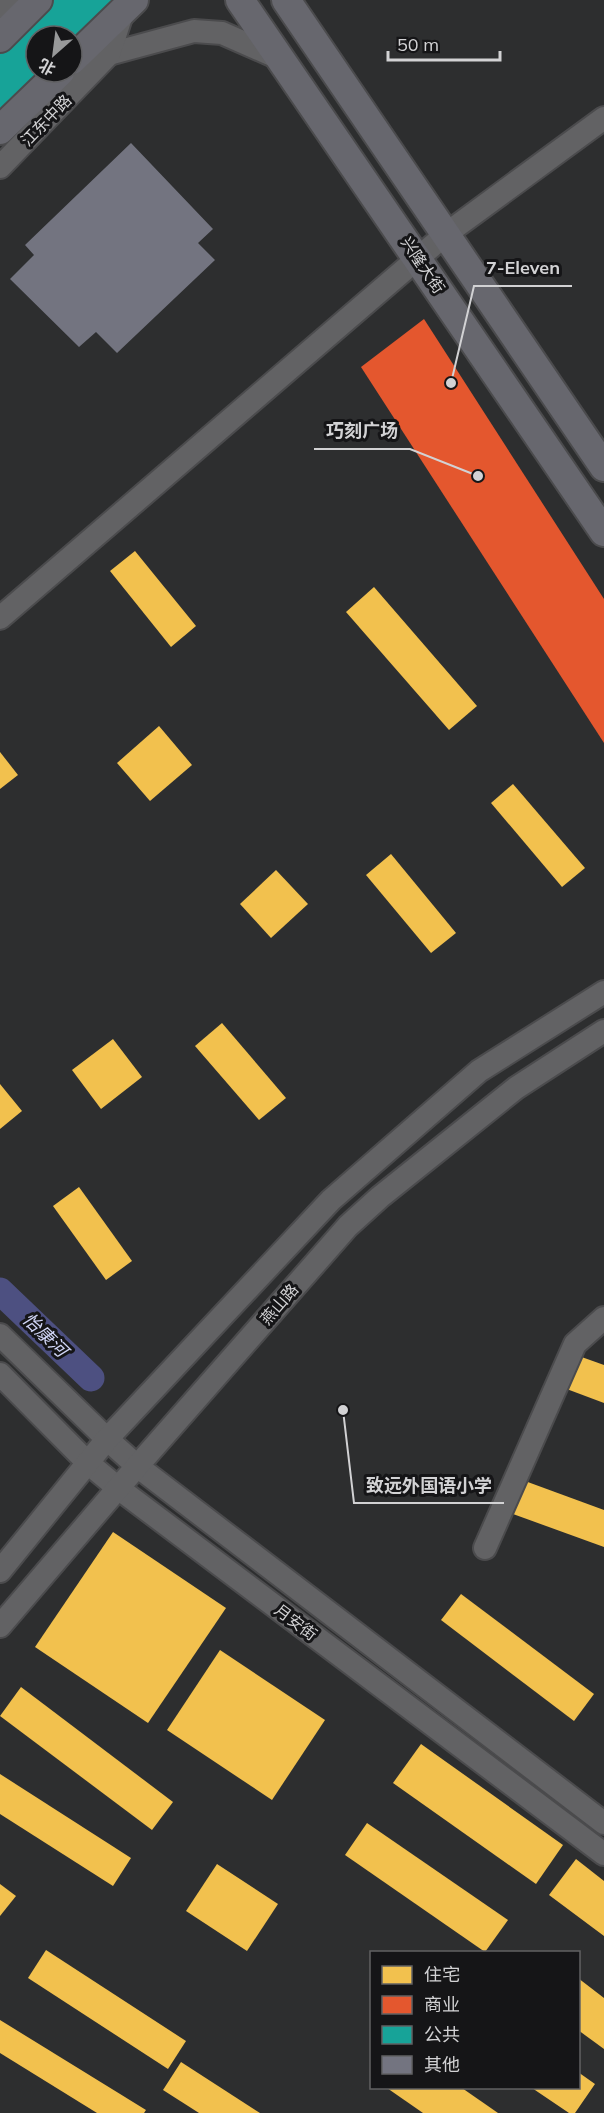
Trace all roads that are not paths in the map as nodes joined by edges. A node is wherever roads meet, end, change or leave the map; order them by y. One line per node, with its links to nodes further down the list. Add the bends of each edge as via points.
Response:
1 (7, 0): 7 (street)
2 (38, 0): 9 (main road)
3 (240, 0): 12 (main road, 兴隆大街)
4 (286, 0): 8 (main road)
5 (303, 0): 8 (main road)
6 (129, 5): 10 (main road, 江东中路); 11 (street, 江东中路)
7 (0, 7)
8 (308, 32): 17 (main road)
9 (0, 38)
10 (84, 48)
11 (109, 54): 12 (street, via 194,31 222,33); 16 (street, 江东中路)
12 (281, 59): 18 (main road, 兴隆大街)
13 (48, 84): 15 (main road, 江东中路)
14 (604, 118): 17 (street)
15 (0, 130)
16 (0, 167)
17 (446, 234): 18 (street); 19 (main road)
18 (418, 258): 20 (main road, 兴隆大街); 21 (street)
19 (604, 467)
20 (604, 532)
21 (0, 618)
22 (604, 992): 27 (street, 燕山路, via 479,1071 332,1200)
23 (604, 1031): 29 (street, 燕山路, via 516,1088 348,1226)
24 (604, 1318): 31 (street, via 575,1344)
25 (0, 1335): 27 (street)
26 (0, 1374): 28 (street, 月安街)
27 (107, 1439): 28 (street, 燕山路); 29 (street)
28 (88, 1463): 30 (street, 月安街); 32 (street, 燕山路)
29 (137, 1466): 30 (street, 燕山路); 34 (street)
30 (117, 1488): 33 (street, 燕山路); 35 (street, 月安街)
31 (485, 1548)
32 (0, 1571)
33 (0, 1626)
34 (604, 1823)
35 (604, 1854)

